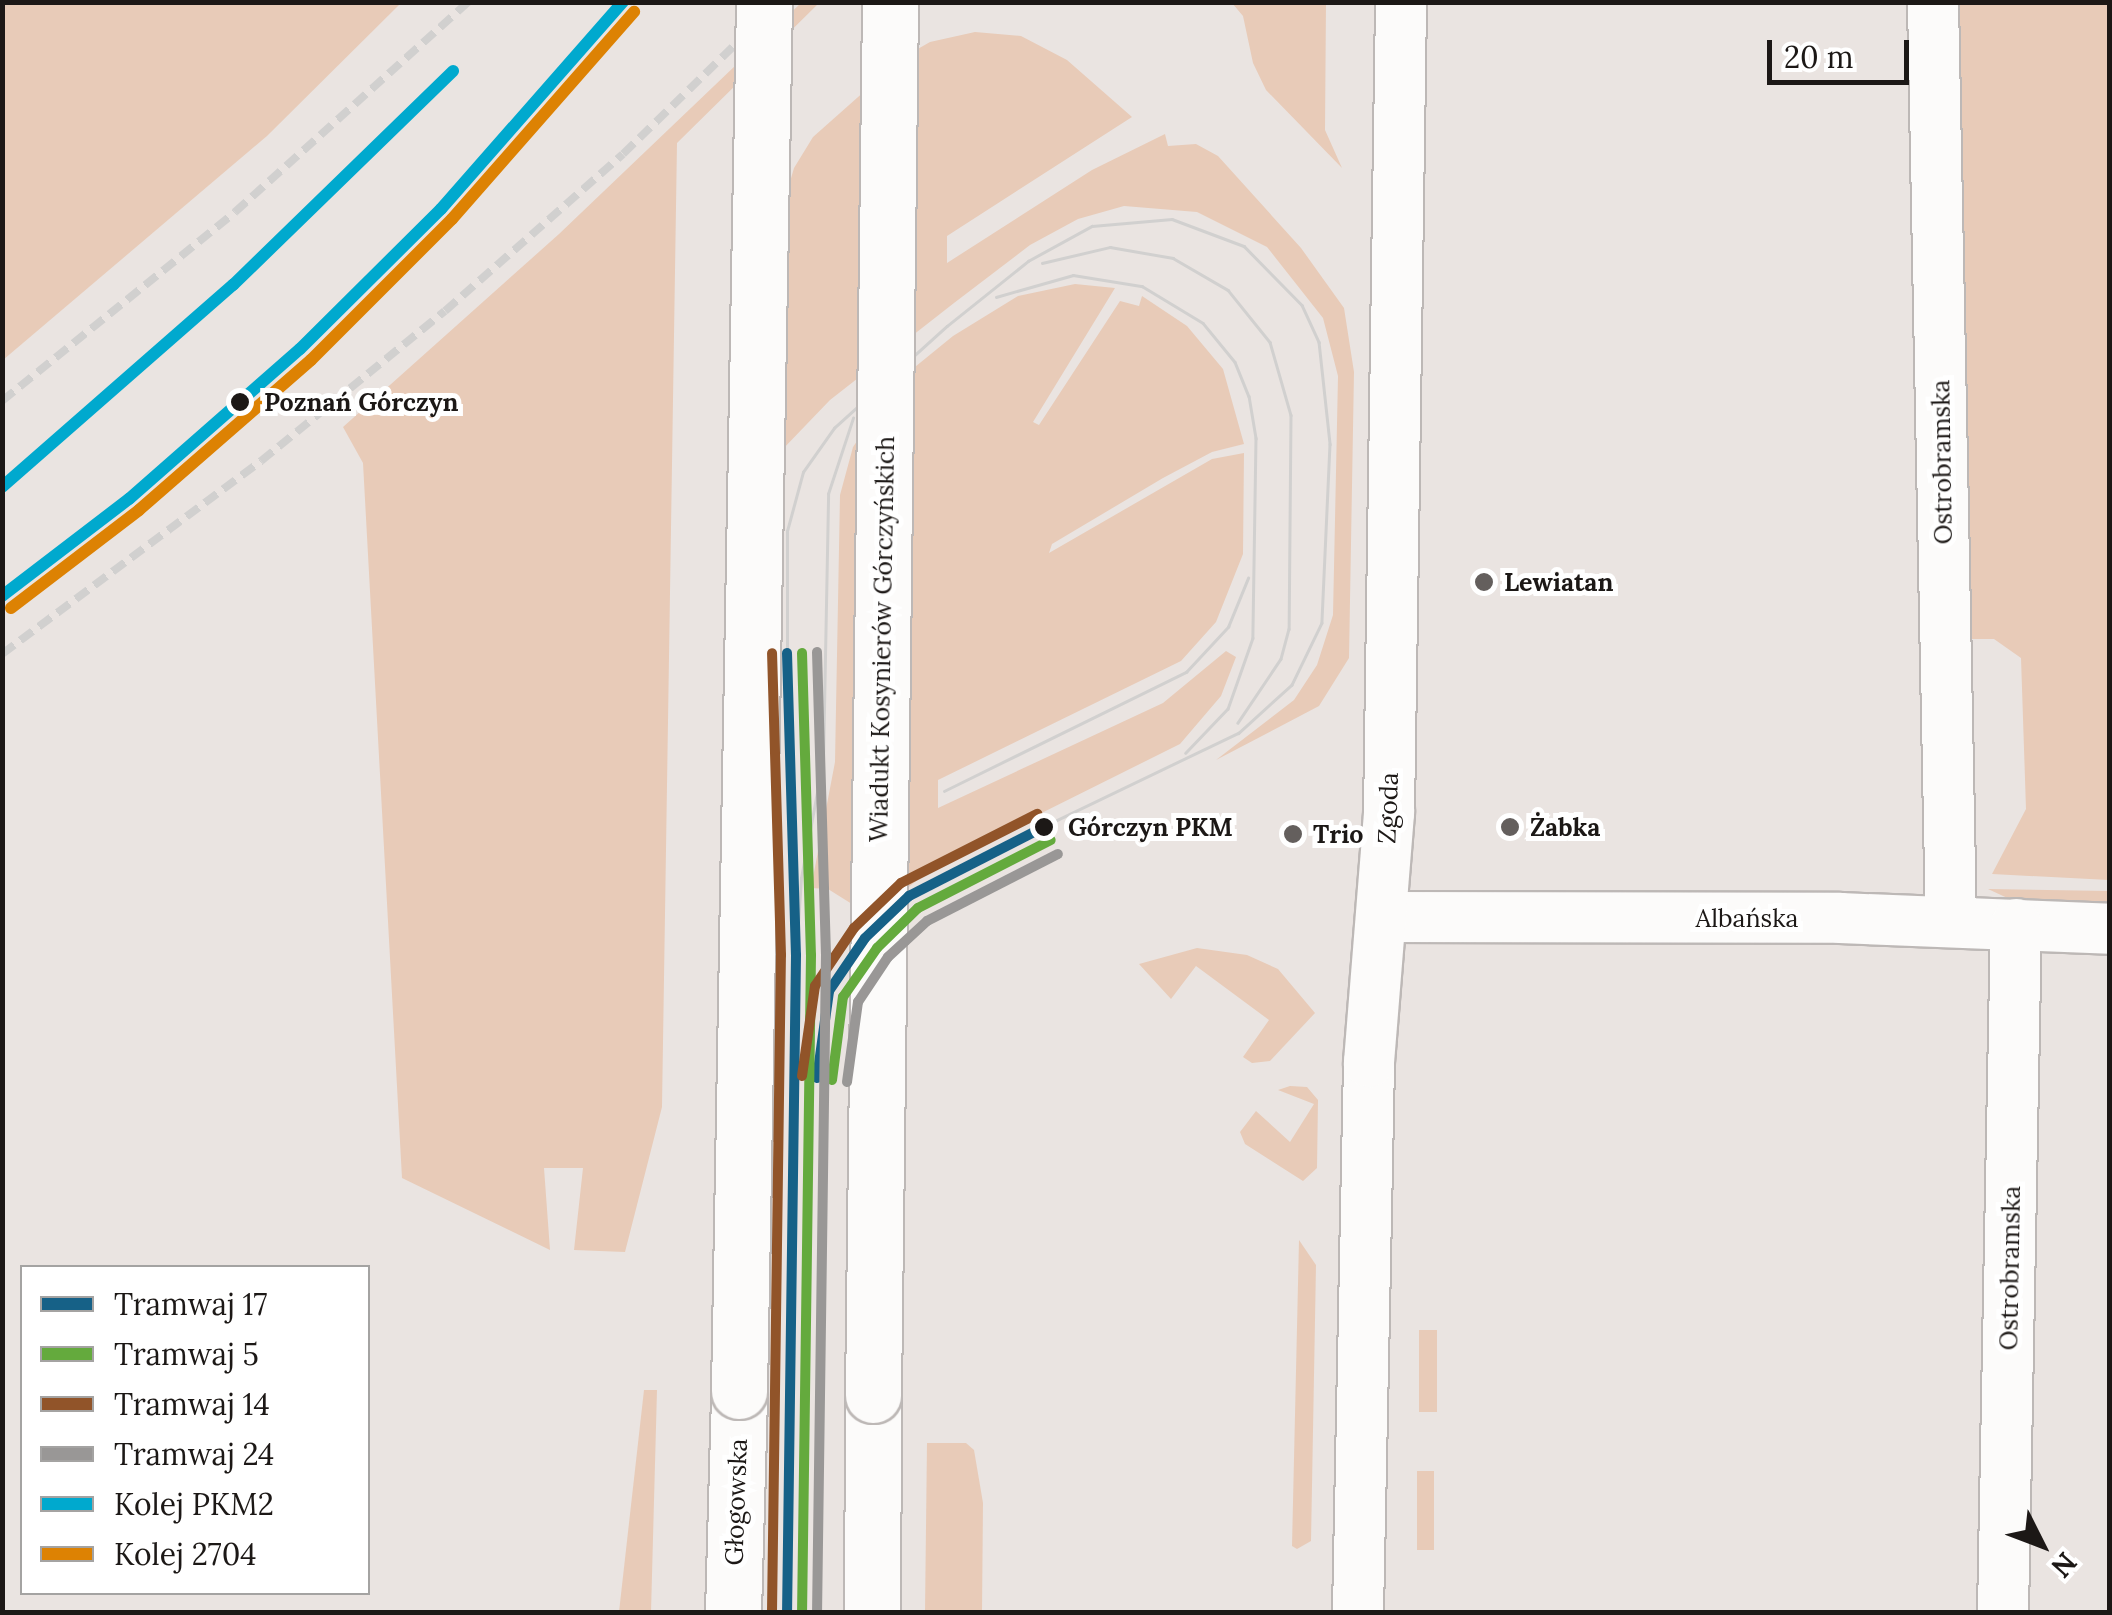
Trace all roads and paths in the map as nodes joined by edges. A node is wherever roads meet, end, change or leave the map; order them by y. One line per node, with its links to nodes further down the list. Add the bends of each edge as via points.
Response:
1 (764, 2): 9 (main road, Głogowska, bridge)
2 (890, 2): 10 (main road, Wiadukt Kosynierów Górczyńskich, bridge)
3 (1402, 2): 5 (street, Zgoda)
4 (1933, 2): 6 (street, Ostrobramska)
5 (1384, 917): 6 (street, Albańska); 11 (street, Zgoda, via 1369,1062)
6 (1950, 922): 7 (street, Albańska)
7 (2016, 924): 8 (street, Albańska); 12 (street, Ostrobramska)
8 (2110, 929)
9 (733, 1612)
10 (872, 1612)
11 (1358, 1612)
12 (2003, 1612)

